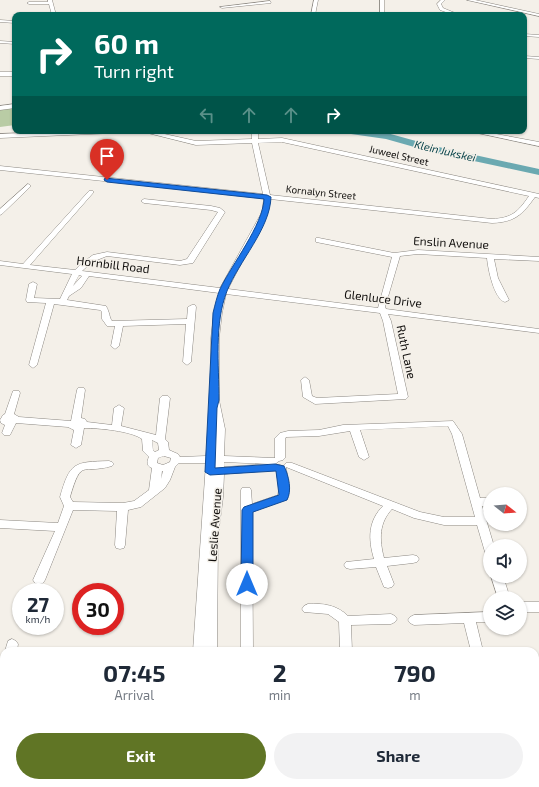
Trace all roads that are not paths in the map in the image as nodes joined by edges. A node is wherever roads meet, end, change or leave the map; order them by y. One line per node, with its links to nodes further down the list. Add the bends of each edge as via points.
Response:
1 (316, 0): 11 (street)
2 (382, 0): 12 (street)
3 (443, 0): 13 (street, via 439,4 440,9)
4 (469, 0): 14 (street)
5 (271, 1): 8 (street); 10 (street)
6 (50, 2): 7 (street); 9 (street)
7 (29, 3)
8 (222, 7)
9 (53, 12)
10 (268, 12)
11 (314, 12)
12 (382, 12)
13 (449, 12)
14 (525, 12)
15 (527, 12): 16 (street)
16 (539, 15)
17 (0, 21): 18 (street)
18 (12, 22)
19 (527, 35): 20 (street)
20 (539, 36)
21 (0, 42): 22 (street)
22 (12, 43)
23 (527, 57): 24 (street)
24 (539, 58)
25 (0, 74): 26 (street)
26 (12, 74)
27 (12, 106): 28 (street)
28 (0, 108)
29 (46, 134): 33 (street)
30 (156, 134): 34 (street, Juweel Street, via 196,143)
31 (254, 134): 34 (street)
32 (494, 134): 35 (street)
33 (0, 136)
34 (255, 140): 39 (street, Juweel Street, via 290,141); 40 (street)
35 (539, 144)
36 (0, 168): 40 (street, Kornalyn Street)
37 (28, 186): 42 (street)
38 (91, 192): 48 (street)
39 (536, 196): 40 (street, Kornalyn Street, via 515,217 497,221)
40 (267, 197): 51 (street, Leslie Avenue, via 267,206 261,222)
41 (144, 201): 49 (street, via 216,208 222,212 190,261 180,263 102,254 91,258)
42 (0, 213)
43 (319, 240): 44 (street)
44 (396, 256): 45 (street, Enslin Avenue, via 411,252); 56 (street, via 382,306)
45 (490, 257): 46 (street, Enslin Avenue); 52 (street, via 494,278)
46 (539, 259)
47 (0, 263): 48 (street, Hornbill Road)
48 (25, 266): 49 (street, Hornbill Road)
49 (83, 273): 51 (street, Hornbill Road); 54 (street, via 78,286)
50 (33, 284): 53 (street, via 30,300)
51 (223, 291): 56 (street, Glenluce Drive); 79 (street, Leslie Avenue, via 215,338 212,408)
52 (505, 300)
53 (51, 301): 54 (street); 62 (street)
54 (62, 302): 58 (street, via 103,308 107,322)
55 (192, 307): 57 (street)
56 (383, 311): 59 (street, Glenluce Drive); 63 (street, Ruth Lane, via 389,329 402,398 315,401 308,397)
57 (191, 321): 58 (street); 61 (street)
58 (119, 325): 60 (street)
59 (539, 331)
60 (115, 346)
61 (187, 362)
62 (33, 365)
63 (305, 380)
64 (81, 390): 69 (street)
65 (16, 393): 68 (street)
66 (165, 398): 74 (street)
67 (119, 408): 71 (street)
68 (8, 419): 69 (street); 72 (street)
69 (77, 424): 71 (street); 75 (street)
70 (354, 428): 78 (street); 82 (street, via 283,435 278,446); 87 (street, via 426,423 452,424)
71 (116, 429): 73 (street)
72 (7, 433)
73 (141, 434): 74 (street); 77 (street, via 147,438 148,451)
74 (160, 439): 76 (street)
75 (76, 445)
76 (164, 452): 77 (street); 80 (street, via 175,456)
77 (154, 456): 83 (street, via 153,465)
78 (364, 457)
79 (214, 459): 80 (street); 82 (street); 84 (street, Leslie Avenue)
80 (173, 463): 83 (street); 85 (street, via 161,486)
81 (109, 464): 90 (street, via 76,467 65,498)
82 (280, 464): 84 (street); 89 (street); 92 (street, via 283,498)
83 (157, 467): 85 (street)
84 (214, 471): 111 (street, Leslie Avenue); 112 (street, Leslie Avenue, via 218,497 213,536)
85 (154, 490): 91 (street, via 137,504)
86 (246, 490): 92 (street)
87 (476, 502): 88 (street); 93 (street)
88 (483, 502)
89 (390, 505): 93 (street, via 439,520); 99 (street, via 378,519 375,529)
90 (69, 506): 91 (street); 95 (street)
91 (123, 507): 97 (street)
92 (247, 510): 113 (street)
93 (481, 521): 96 (street)
94 (0, 524): 95 (street)
95 (60, 527): 101 (street)
96 (486, 539)
97 (120, 545)
98 (413, 559): 99 (street)
99 (381, 562): 100 (street); 102 (street)
100 (350, 565)
101 (39, 580)
102 (388, 584)
103 (527, 607): 104 (street)
104 (539, 607)
105 (308, 609): 109 (street, via 327,609 340,615)
106 (483, 618): 108 (street)
107 (391, 619): 109 (street)
108 (469, 619): 110 (street); 115 (street)
109 (344, 620): 114 (street)
110 (414, 620)
111 (199, 647)
112 (211, 647)
113 (247, 647)
114 (346, 647)
115 (476, 647)

